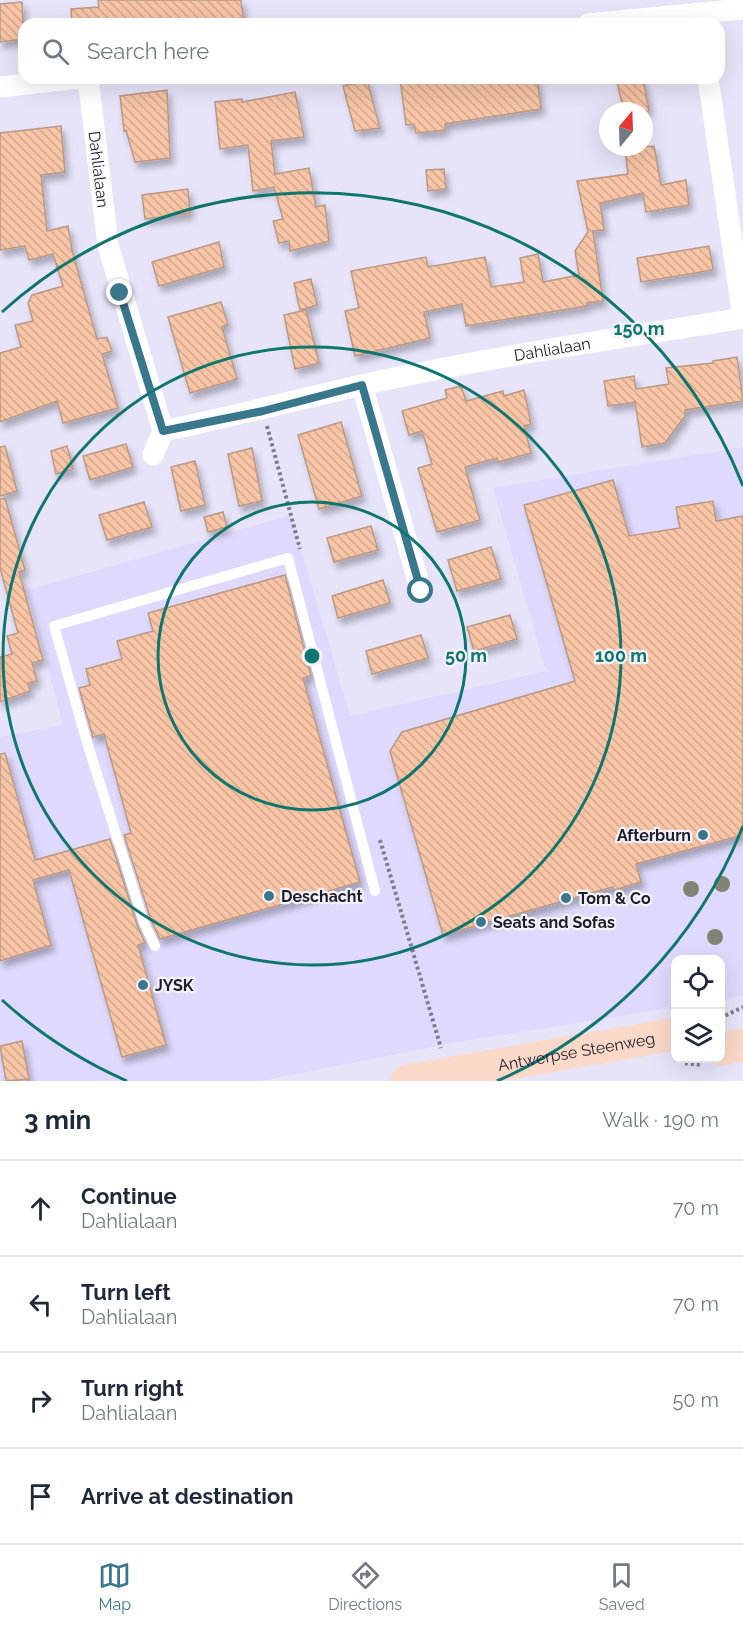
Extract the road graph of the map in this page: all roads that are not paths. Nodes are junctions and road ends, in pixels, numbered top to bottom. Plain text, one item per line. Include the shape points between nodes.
1 (743, 9) edge
2 (700, 18) edge
3 (26, 84) edge
4 (89, 84) edge
5 (709, 84) edge
6 (0, 87) edge
7 (743, 318) edge
8 (362, 385) junction
9 (163, 431) junction
10 (153, 454) dead end
11 (421, 591) dead end
12 (375, 891) dead end
13 (155, 946) dead end
14 (743, 1022) edge
15 (725, 1025) edge
16 (671, 1035) edge
17 (743, 1045) edge
18 (725, 1048) edge
19 (671, 1058) edge
20 (498, 1073) edge
21 (407, 1081) edge
22 (534, 1081) edge

1 - 2 street
3 - 6 street
4 - 9 street, Dahlialaan via 108,245
5 - 7 street, Dahlialaan
7 - 8 street, Dahlialaan via 543,350
8 - 9 street, Dahlialaan via 263,411
8 - 11 street
9 - 10 street
12 - 13 lane via 288,558 54,626 123,858
14 - 15 main road
16 - 20 main road, Antwerpse Steenweg
17 - 18 main road
19 - 22 main road, Antwerpse Steenweg
20 - 21 main road, Antwerpse Steenweg

